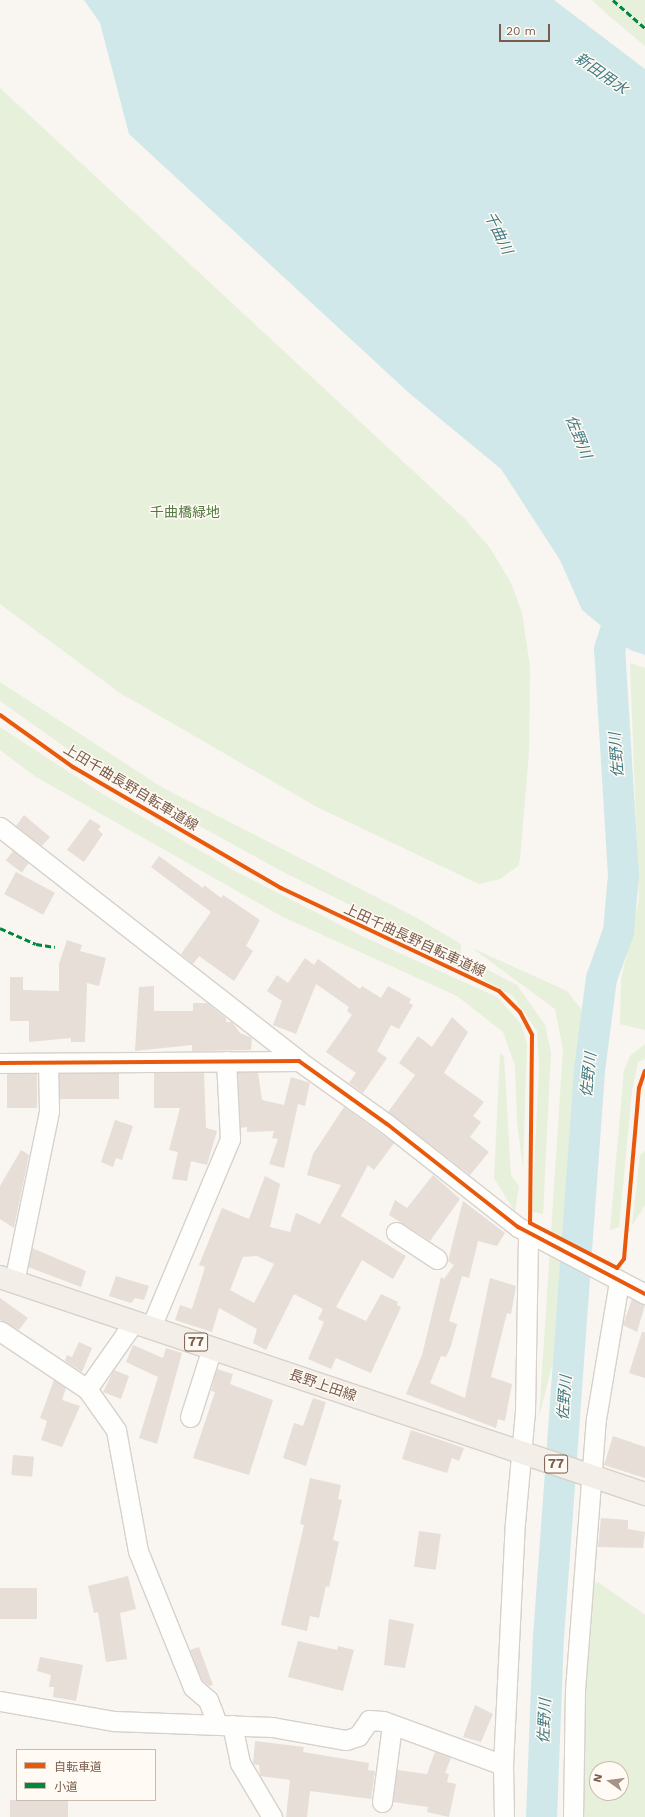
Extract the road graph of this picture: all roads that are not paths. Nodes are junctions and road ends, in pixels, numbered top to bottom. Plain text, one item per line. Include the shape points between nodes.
1 (0, 827) edge
2 (226, 1061) junction
3 (299, 1061) junction
4 (0, 1063) edge
5 (48, 1063) junction
6 (396, 1232) dead end
7 (530, 1235) junction
8 (437, 1259) dead end
9 (7, 1279) edge
10 (615, 1280) junction
11 (645, 1294) edge
12 (143, 1324) junction
13 (0, 1331) edge
14 (212, 1348) junction
15 (87, 1389) junction
16 (190, 1416) dead end
17 (522, 1453) junction
18 (590, 1475) junction
19 (645, 1494) edge
20 (0, 1702) edge
21 (225, 1725) junction
22 (392, 1725) junction
23 (503, 1765) junction
24 (382, 1802) dead end
25 (272, 1817) edge
26 (504, 1817) edge
27 (573, 1817) edge

1 - 3 street
2 - 3 street
2 - 5 street
2 - 12 street via 230,1139
3 - 7 street via 388,1124
4 - 5 street
5 - 9 street via 49,1111
6 - 8 street
7 - 10 street
7 - 17 street
9 - 12 main road, 長野上田線 / 77
10 - 11 street
10 - 18 street
12 - 14 main road, 長野上田線 / 77
12 - 15 street
13 - 15 street
14 - 16 street
14 - 17 main road, 長野上田線 / 77
15 - 21 street via 116,1430 138,1551 193,1687 208,1700
17 - 18 main road, 長野上田線 / 77
17 - 23 street
18 - 19 main road, 長野上田線 / 77
18 - 27 street via 575,1690
20 - 21 street via 114,1721
21 - 22 street via 272,1727 346,1740 358,1736 369,1720
21 - 25 street via 240,1764
22 - 23 street
22 - 24 street
23 - 26 street

